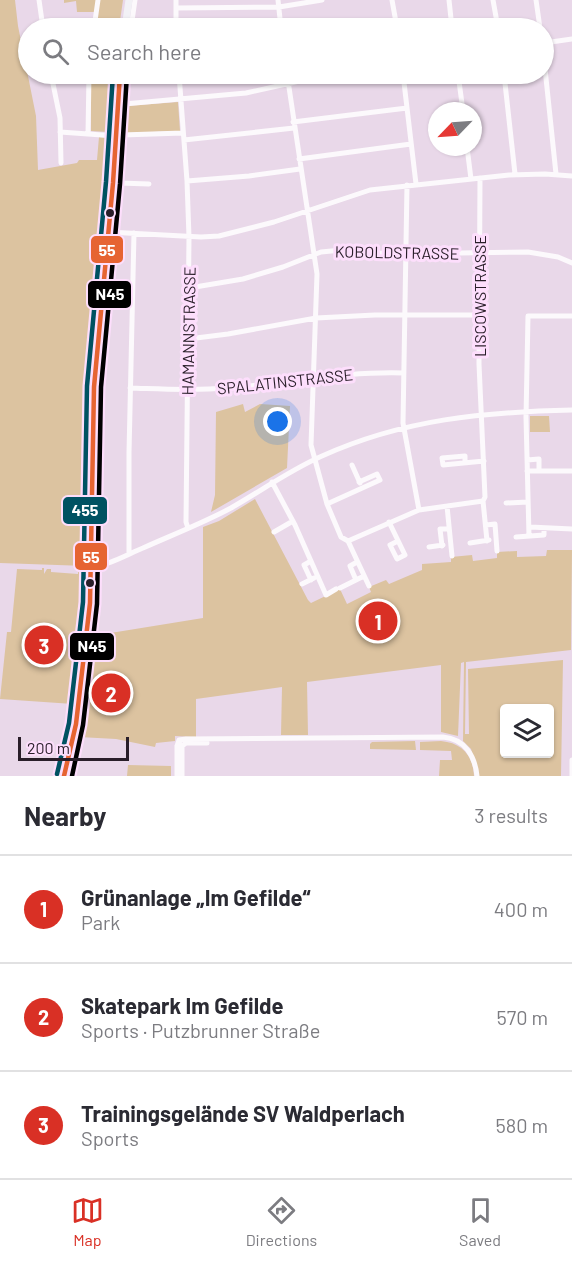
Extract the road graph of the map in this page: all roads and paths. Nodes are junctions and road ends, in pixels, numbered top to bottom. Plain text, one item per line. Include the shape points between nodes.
1 (39, 0) edge
2 (98, 0) edge
3 (129, 0) edge
4 (135, 0) edge
5 (176, 0) edge
6 (278, 0) edge
7 (322, 0) edge
8 (392, 0) edge
9 (449, 0) edge
10 (493, 0) edge
11 (536, 0) edge
12 (279, 7) junction
13 (176, 8) junction
14 (42, 18) edge
15 (95, 18) edge
16 (126, 18) edge
17 (132, 18) edge
18 (176, 18) edge
19 (280, 18) edge
20 (395, 18) edge
21 (451, 18) edge
22 (496, 18) edge
23 (539, 18) edge
24 (572, 39) edge
25 (554, 41) edge
26 (53, 84) edge
27 (89, 84) edge
28 (120, 84) edge
29 (125, 84) edge
30 (180, 84) edge
31 (288, 84) joint
32 (404, 84) edge
33 (459, 84) edge
34 (505, 84) edge
35 (546, 84) edge
36 (181, 99) junction
37 (462, 102) edge
38 (124, 104) junction
39 (407, 108) junction
40 (294, 125) junction
41 (60, 132) junction
42 (88, 134) junction
43 (119, 136) junction
44 (184, 136) junction
45 (411, 144) junction
46 (468, 156) edge
47 (299, 159) junction
48 (61, 163) dead end
49 (300, 169) junction
50 (515, 174) junction
51 (556, 174) junction
52 (572, 176) edge
53 (480, 178) junction
54 (471, 179) junction
55 (187, 181) junction
56 (119, 183) junction
57 (149, 184) dead end
58 (416, 184) junction
59 (407, 185) junction
60 (307, 211) junction
61 (110, 232) junction
62 (134, 233) junction
63 (189, 237) junction
64 (315, 253) junction
65 (479, 253) junction
66 (406, 254) junction
67 (572, 263) edge
68 (189, 288) junction
69 (405, 315) junction
70 (479, 315) junction
71 (572, 316) edge
72 (316, 318) junction
73 (188, 339) junction
74 (404, 373) junction
75 (314, 377) junction
76 (130, 388) junction
77 (186, 390) junction
78 (572, 410) edge
79 (526, 411) junction
80 (481, 414) junction
81 (404, 427) junction
82 (314, 459) junction
83 (527, 460) junction
84 (484, 461) junction
85 (465, 463) dead end
86 (352, 465) dead end
87 (527, 471) junction
88 (539, 471) junction
89 (572, 471) edge
90 (272, 482) junction
91 (483, 501) junction
92 (528, 502) junction
93 (506, 503) dead end
94 (327, 504) junction
95 (447, 506) junction
96 (419, 510) junction
97 (292, 521) junction
98 (389, 522) junction
99 (486, 525) junction
100 (188, 528) junction
101 (530, 528) junction
102 (544, 528) junction
103 (449, 529) junction
104 (572, 529) edge
105 (274, 532) dead end
106 (529, 536) junction
107 (516, 537) dead end
108 (496, 540) junction
109 (348, 541) junction
110 (398, 541) dead end
111 (487, 541) junction
112 (470, 543) dead end
113 (450, 545) junction
114 (442, 546) junction
115 (429, 547) dead end
116 (497, 551) dead end
117 (129, 554) junction
118 (452, 556) dead end
119 (311, 561) junction
120 (357, 562) junction
121 (92, 566) junction
122 (364, 576) junction
123 (318, 577) junction
124 (311, 580) junction
125 (356, 580) junction
126 (302, 584) dead end
127 (369, 586) dead end
128 (180, 746) junction
129 (572, 760) edge
130 (64, 776) edge
131 (177, 776) edge
132 (182, 776) edge
133 (477, 776) edge
134 (572, 776) edge

1 - 14 street
2 - 15 street
3 - 16 main road
4 - 17 street
5 - 13 street
6 - 12 street
7 - 12 street
8 - 20 street
9 - 21 street
10 - 22 street
11 - 23 street
12 - 13 street
12 - 19 street
13 - 18 street
24 - 25 street
26 - 41 street
27 - 42 street
28 - 43 main road
29 - 38 street
30 - 36 street, HAMANNSTRASSE
31 - 36 street via 246,93
31 - 40 street
32 - 39 street
33 - 37 street
34 - 50 street
35 - 51 street
36 - 38 street
36 - 44 street, HAMANNSTRASSE
38 - 43 street
39 - 40 street
39 - 45 street
40 - 44 street
40 - 47 street
41 - 42 street
41 - 48 street
42 - 43 street
43 - 44 street
43 - 56 street
43 - 61 main road
44 - 55 street, HAMANNSTRASSE
45 - 47 street
45 - 58 street
46 - 54 street
47 - 49 street
49 - 55 street
49 - 60 street
50 - 51 street
50 - 53 street
51 - 52 street
53 - 54 street
53 - 65 street, LISCOWSTRASSE
54 - 58 street
55 - 63 street, HAMANNSTRASSE
56 - 57 street
56 - 61 street
58 - 59 street
59 - 60 street via 370,190
59 - 66 street
60 - 63 street via 219,236
60 - 64 street
61 - 62 street
61 - 121 main road via 94,387
62 - 63 street
62 - 76 street
63 - 68 street, HAMANNSTRASSE
64 - 66 street, KOBOLDSTRASSE via 342,250
64 - 68 street, KOBOLDSTRASSE via 249,278
64 - 72 street
65 - 66 street, KOBOLDSTRASSE
65 - 67 street, KOBOLDSTRASSE via 528,252
65 - 70 street, LISCOWSTRASSE
66 - 69 street
68 - 73 street, HAMANNSTRASSE
69 - 70 street
69 - 72 street
69 - 74 street
70 - 80 street, LISCOWSTRASSE
71 - 79 street via 528,316
72 - 73 street
72 - 75 street
73 - 77 street, HAMANNSTRASSE
74 - 75 street, SPALATINSTRASSE
74 - 81 street
75 - 77 street, SPALATINSTRASSE
75 - 82 street
76 - 77 street, SPALATINSTRASSE
76 - 117 street
77 - 100 street, HAMANNSTRASSE
78 - 79 street
79 - 80 street
79 - 83 street
80 - 81 street
80 - 84 street, LISCOWSTRASSE
81 - 82 street
81 - 96 street
82 - 90 street
82 - 94 street
83 - 87 street
83 - 88 street via 539,459
84 - 85 street
84 - 91 street, LISCOWSTRASSE
86 - 94 street via 360,485
87 - 88 street
87 - 92 street
88 - 89 street
90 - 97 street
90 - 100 street
91 - 95 street
91 - 99 street, LISCOWSTRASSE
92 - 93 street
92 - 101 street
94 - 109 street via 341,537
95 - 96 street
95 - 103 street
96 - 98 street
97 - 105 street
97 - 119 street
98 - 109 street
98 - 110 street
99 - 108 street via 495,524
99 - 111 street, LISCOWSTRASSE
100 - 117 street
101 - 102 street
101 - 106 street
102 - 104 street
102 - 106 street via 544,535
103 - 113 street
103 - 114 street via 440,530
106 - 107 street
108 - 111 street
108 - 116 street
109 - 120 street
111 - 112 street
113 - 114 street
113 - 118 street
114 - 115 street
117 - 121 street
119 - 123 street
119 - 124 street via 304,565
120 - 122 street
120 - 125 street via 350,566
121 - 130 main road via 79,704
122 - 125 street
122 - 127 street
123 - 124 street
123 - 125 street via 326,595
124 - 126 street
128 - 131 street
128 - 132 street
128 - 133 street via 220,740 448,738 460,742 474,758
129 - 134 street

